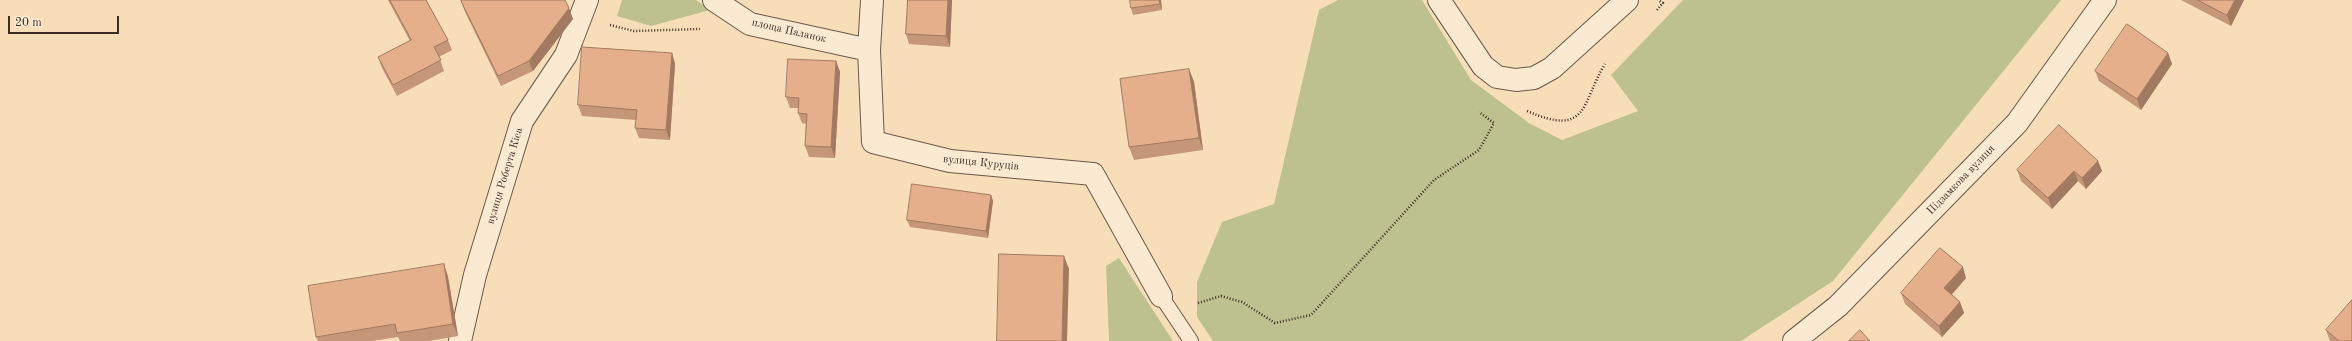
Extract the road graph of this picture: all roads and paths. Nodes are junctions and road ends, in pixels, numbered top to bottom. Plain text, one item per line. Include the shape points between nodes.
1 (714, 0) edge
2 (872, 0) edge
3 (1439, 0) edge
4 (1627, 0) edge
5 (2105, 0) edge
6 (585, 7) edge
7 (750, 24) junction
8 (869, 50) junction
9 (1479, 112) dead end
10 (1166, 303) junction
11 (460, 341) edge
12 (1191, 341) edge
13 (1794, 341) edge

1 - 7 street, площа Паланок
2 - 8 street, вулиця Куруців
3 - 4 street via 1483,66 1497,77 1516,80 1534,78 1552,68
5 - 13 street, Підзамкова вулиця via 2017,123 1838,306
6 - 7 path via 634,31 684,31
6 - 11 street, вулиця Роберта Кіса via 566,55 522,121 475,275
7 - 8 street, площа Паланок
8 - 10 street, вулиця Куруців via 873,142 950,161 1093,174
9 - 10 path via 1494,122 1479,150 1434,180 1311,316 1275,323 1242,302 1221,296
10 - 12 lane

